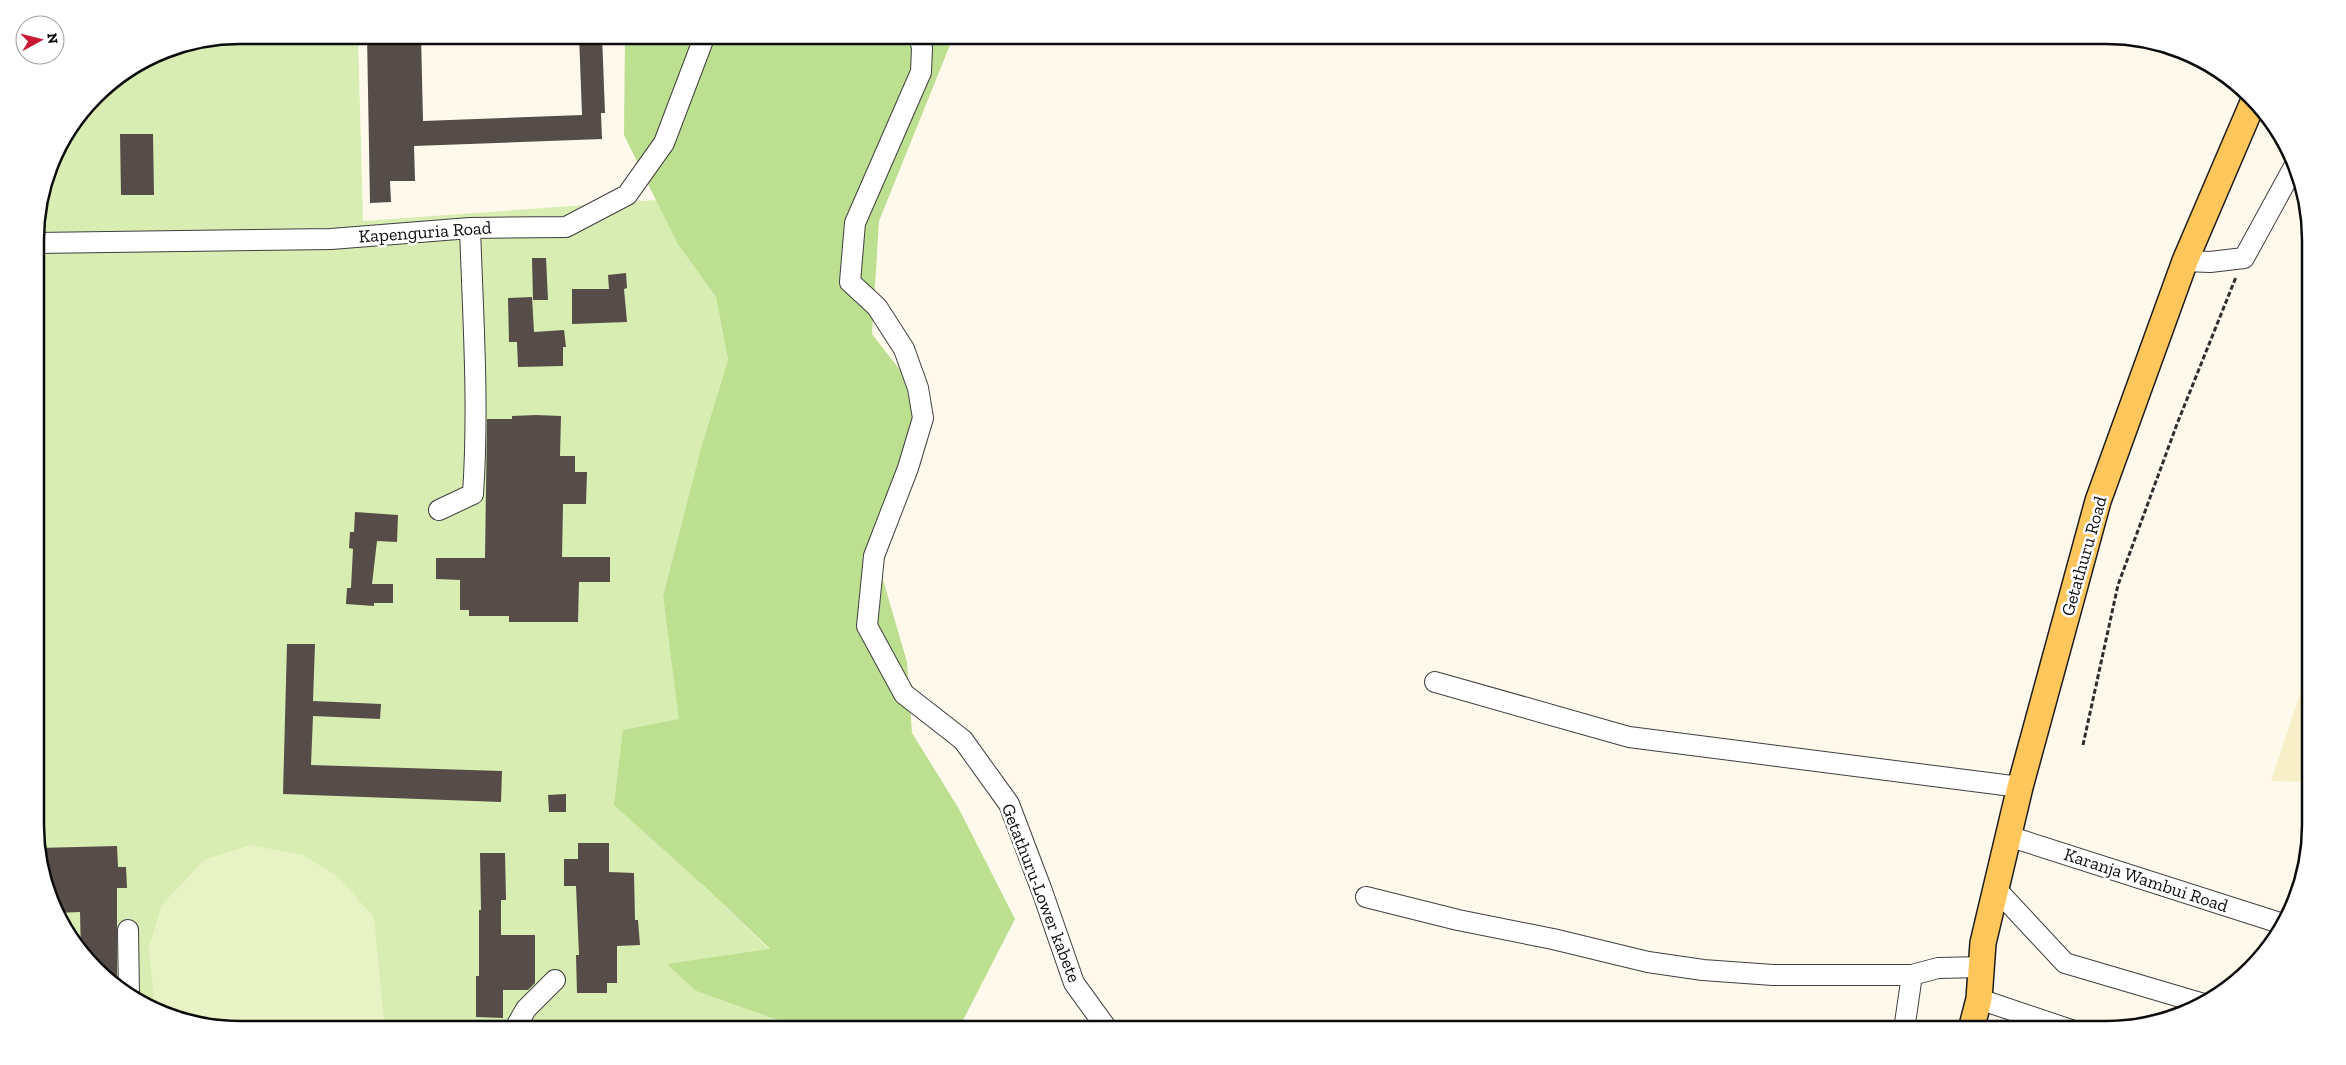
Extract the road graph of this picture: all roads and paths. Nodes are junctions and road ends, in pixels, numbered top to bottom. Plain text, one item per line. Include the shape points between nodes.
1 (702, 44) edge
2 (921, 44) edge
3 (2251, 107) edge
4 (2291, 173) edge
5 (470, 228) junction
6 (44, 243) edge
7 (2244, 258) junction
8 (2185, 261) junction
9 (439, 510) dead end
10 (1435, 682) dead end
11 (2083, 745) dead end
12 (2020, 786) junction
13 (2008, 836) junction
14 (1996, 889) junction
15 (1366, 896) dead end
16 (2277, 922) edge
17 (128, 930) dead end
18 (1982, 967) junction
19 (1912, 974) junction
20 (555, 980) dead end
21 (129, 987) edge
22 (1978, 999) junction
23 (2193, 1001) edge
24 (519, 1021) edge
25 (1101, 1021) edge
26 (1905, 1021) edge
27 (1973, 1021) edge
28 (2044, 1021) edge

1 - 5 street, Kapenguria Road via 664,143 627,196 566,227
2 - 25 street, Getathuru-Lower kabete via 921,72 855,223 850,282 877,306 904,349 918,388 923,418 908,468 874,556 867,626 904,694 963,740 1009,804 1074,983
3 - 8 main road, Getathuru Road
4 - 7 street
5 - 6 street, Kapenguria Road via 331,239
5 - 9 street via 476,372 473,494
7 - 8 street
7 - 11 path via 2118,585
8 - 12 main road, Getathuru Road via 2098,501
10 - 12 street via 1629,737
12 - 13 main road, Getathuru Road
13 - 14 main road, Getathuru Road
13 - 16 street, Karanja Wambui Road
14 - 18 main road, Getathuru Road via 1983,943
14 - 23 street via 2065,963
15 - 19 street via 1648,962 1703,970 1773,975
17 - 21 street
18 - 19 street via 1938,968
18 - 22 main road, Getathuru Road
19 - 26 street
20 - 24 street via 526,1009
22 - 27 main road, Getathuru Road
22 - 28 street

